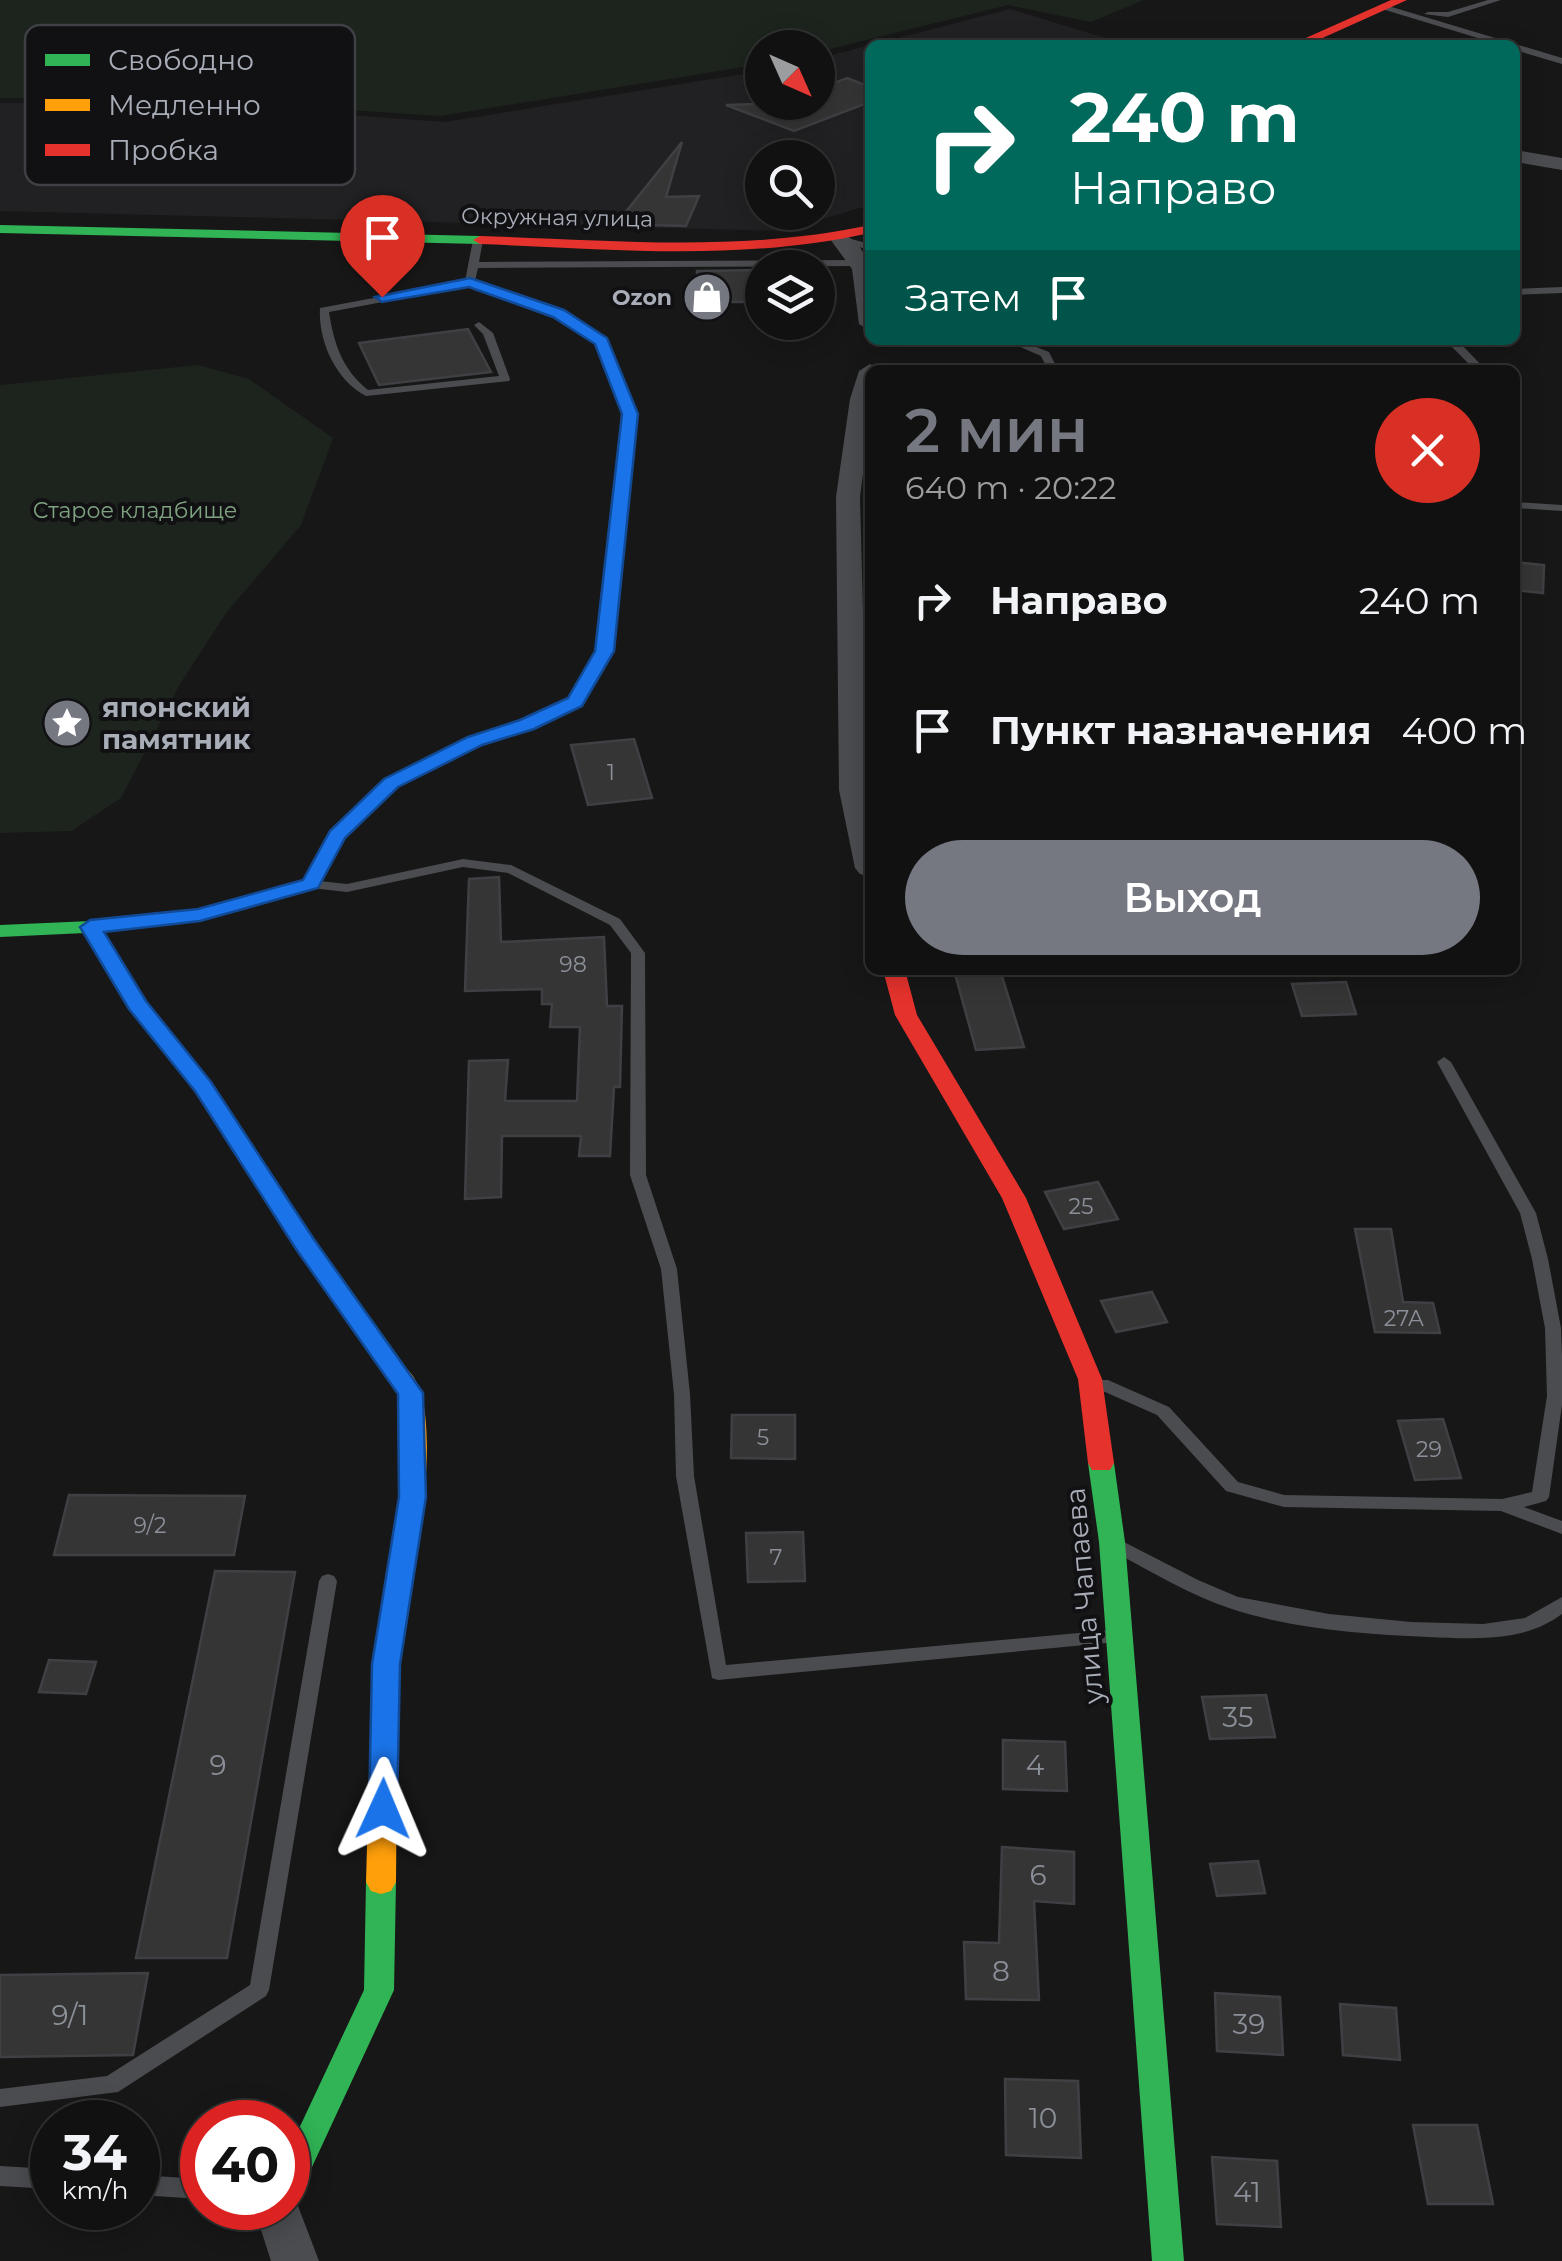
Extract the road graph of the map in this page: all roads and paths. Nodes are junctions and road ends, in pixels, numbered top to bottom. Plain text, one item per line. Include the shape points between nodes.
1 (1496, 0) edge
2 (1393, 3) edge
3 (1308, 40) edge
4 (1495, 40) edge
5 (1520, 48) edge
6 (1562, 61) edge
7 (1520, 157) edge
8 (1562, 164) edge
9 (0, 229) edge
10 (865, 231) edge
11 (840, 239) junction
12 (478, 240) junction
13 (864, 255) edge
14 (474, 265) junction
15 (470, 282) junction
16 (865, 284) edge
17 (1562, 290) edge
18 (1520, 292) edge
19 (480, 326) dead end
20 (1022, 345) edge
21 (1456, 345) edge
22 (1050, 365) edge
23 (1475, 365) edge
24 (865, 387) edge
25 (1520, 506) edge
26 (1562, 508) edge
27 (861, 662) edge
28 (865, 845) edge
29 (311, 884) junction
30 (90, 927) junction
31 (0, 931) edge
32 (895, 975) edge
33 (1444, 1062) dead end
34 (1090, 1380) junction
35 (1502, 1506) junction
36 (1562, 1528) edge
37 (1112, 1542) junction
38 (328, 1580) dead end
39 (1562, 1604) edge
40 (1119, 1636) junction
41 (0, 2098) edge
42 (310, 2135) edge
43 (0, 2176) edge
44 (30, 2178) edge
45 (286, 2230) edge
46 (295, 2261) edge
47 (1168, 2261) edge

1 - 2 lane via 1448,15
2 - 3 street
2 - 4 lane
5 - 6 lane
7 - 8 street
9 - 12 street, Окружная улица
10 - 11 street, Окружная улица
11 - 12 street, Окружная улица via 668,245
11 - 13 street
12 - 14 lane
13 - 14 lane via 652,268
13 - 16 street
14 - 15 lane
15 - 19 lane via 324,310 328,334 344,377 366,394 505,379
15 - 29 lane via 558,314 602,342 618,378 630,414 604,651 575,702 391,783 337,836
17 - 18 lane
20 - 22 lane via 1045,354
21 - 23 lane
24 - 27 street via 848,497
25 - 26 lane
27 - 28 street via 853,790
29 - 30 lane via 200,915
29 - 40 lane via 347,888 463,863 511,869 615,922 638,953 638,1175 670,1269 686,1476 718,1673
30 - 31 street
30 - 42 street via 411,1393 412,1497 386,1664 379,1990
32 - 34 street, улица Чапаева via 906,1015 1014,1198
33 - 35 lane via 1528,1213 1553,1328 1555,1396 1540,1497
34 - 35 lane via 1163,1411 1232,1487 1284,1500
34 - 37 street, улица Чапаева
35 - 36 lane
37 - 39 lane via 1236,1604 1303,1617 1506,1629 1546,1619
37 - 40 street, улица Чапаева
38 - 41 lane via 259,1990 111,2085
40 - 47 street, улица Чапаева
43 - 44 lane
45 - 46 street

